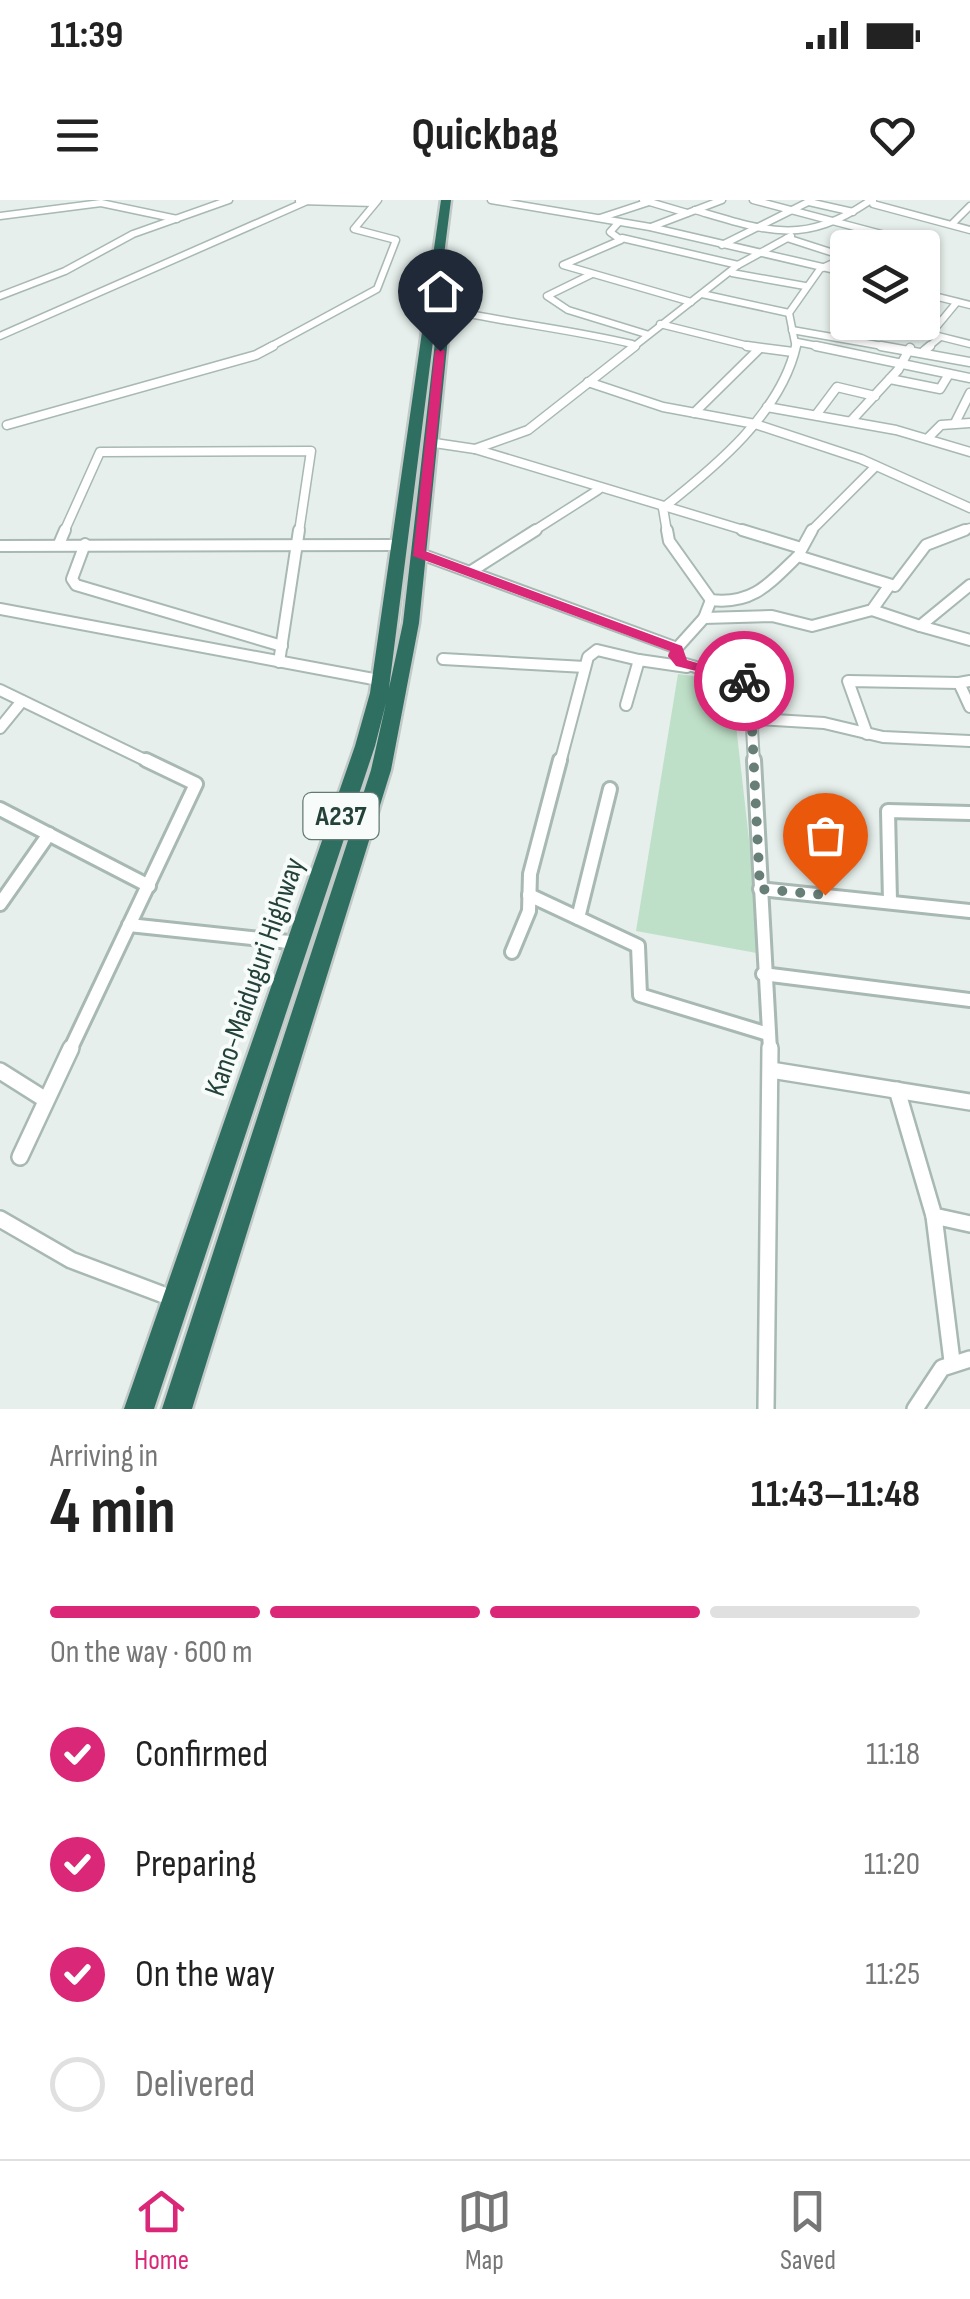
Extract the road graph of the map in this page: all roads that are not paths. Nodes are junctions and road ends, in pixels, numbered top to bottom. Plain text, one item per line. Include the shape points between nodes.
1 (229, 200) edge
2 (295, 200) edge
3 (446, 200) edge
4 (457, 200) edge
5 (491, 200) edge
6 (690, 200) edge
7 (722, 200) edge
8 (753, 200) edge
9 (857, 200) edge
10 (915, 200) edge
11 (646, 201) edge
12 (810, 201) edge
13 (305, 202) edge
14 (376, 202) edge
15 (870, 202) edge
16 (706, 206) junction
17 (970, 206) edge
18 (898, 210) junction
19 (795, 211) junction
20 (692, 212) junction
21 (854, 212) junction
22 (0, 216) edge
23 (600, 218) junction
24 (181, 220) junction
25 (619, 222) junction
26 (837, 222) junction
27 (952, 224) junction
28 (650, 227) junction
29 (760, 228) junction
30 (867, 230) edge
31 (970, 230) edge
32 (789, 237) junction
33 (622, 238) junction
34 (722, 246) junction
35 (758, 254) junction
36 (738, 265) junction
37 (820, 268) junction
38 (830, 270) edge
39 (732, 273) junction
40 (592, 274) junction
41 (805, 286) junction
42 (702, 294) junction
43 (0, 296) edge
44 (940, 298) edge
45 (692, 302) junction
46 (957, 302) junction
47 (970, 305) edge
48 (445, 308) junction
49 (790, 313) junction
50 (940, 322) edge
51 (660, 324) junction
52 (792, 330) junction
53 (646, 334) junction
54 (0, 336) edge
55 (940, 336) edge
56 (934, 340) edge
57 (798, 342) junction
58 (632, 344) junction
59 (970, 344) edge
60 (910, 348) junction
61 (759, 349) junction
62 (924, 351) junction
63 (793, 352) junction
64 (970, 362) edge
65 (900, 364) junction
66 (970, 378) edge
67 (890, 379) junction
68 (947, 379) junction
69 (588, 382) junction
70 (970, 391) edge
71 (874, 396) junction
72 (768, 406) junction
73 (694, 413) junction
74 (816, 415) junction
75 (851, 422) junction
76 (956, 422) junction
77 (970, 423) edge
78 (6, 424) dead end
79 (756, 424) junction
80 (928, 438) junction
81 (428, 442) junction
82 (475, 449) junction
83 (970, 452) edge
84 (876, 466) junction
85 (598, 490) junction
86 (662, 508) junction
87 (970, 508) edge
88 (970, 528) edge
89 (59, 544) junction
90 (85, 544) junction
91 (300, 544) junction
92 (0, 546) edge
93 (409, 549) junction
94 (800, 552) junction
95 (473, 570) junction
96 (970, 585) edge
97 (889, 586) junction
98 (711, 600) junction
99 (0, 609) edge
100 (872, 610) junction
101 (704, 618) junction
102 (920, 626) junction
103 (970, 640) edge
104 (282, 646) junction
105 (677, 648) junction
106 (443, 660) dead end
107 (639, 660) junction
108 (279, 662) junction
109 (585, 667) junction
110 (701, 669) junction
111 (391, 681) junction
112 (965, 682) edge
113 (0, 690) edge
114 (22, 700) junction
115 (626, 705) dead end
116 (970, 707) edge
117 (757, 718) junction
118 (0, 728) edge
119 (868, 734) junction
120 (970, 741) edge
121 (610, 789) dead end
122 (0, 808) edge
123 (969, 816) edge
124 (49, 834) junction
125 (149, 886) junction
126 (760, 889) junction
127 (529, 895) junction
128 (890, 901) junction
129 (0, 904) edge
130 (969, 908) edge
131 (578, 918) junction
132 (130, 925) junction
133 (298, 943) junction
134 (512, 952) dead end
135 (763, 974) junction
136 (970, 1000) edge
137 (768, 1034) junction
138 (771, 1070) junction
139 (0, 1071) edge
140 (896, 1090) junction
141 (46, 1100) junction
142 (970, 1102) edge
143 (20, 1157) dead end
144 (934, 1216) junction
145 (0, 1219) edge
146 (970, 1224) edge
147 (178, 1300) junction
148 (961, 1360) edge
149 (139, 1409) edge
150 (178, 1409) edge
151 (766, 1409) edge
152 (915, 1409) edge

1 - 24 street
2 - 13 street
3 - 93 highway, Kano-Maiduguri Highway / A237
4 - 48 highway, Kano-Maiduguri Highway / A237
5 - 23 street
6 - 16 street
7 - 16 street
8 - 19 street
9 - 15 street
10 - 18 street
11 - 20 street
11 - 23 street
12 - 19 street
12 - 21 street
13 - 14 street
13 - 54 street
14 - 78 street via 354,228 396,240 377,289 256,355
15 - 18 street
15 - 21 street
16 - 20 street
17 - 27 street
18 - 27 street
19 - 26 street
19 - 29 street
20 - 28 street
20 - 29 street
21 - 26 street
22 - 24 street via 101,203
23 - 25 street
24 - 43 street via 133,234 66,271
25 - 28 street
25 - 33 street via 610,232
26 - 30 street
26 - 32 street
27 - 31 street
28 - 34 street
29 - 32 street
29 - 34 street
32 - 35 street
32 - 37 street via 846,256
33 - 36 street
33 - 40 street via 562,264
34 - 35 street
35 - 36 street
35 - 37 street
36 - 39 street
37 - 38 street
37 - 41 street
39 - 41 street
39 - 42 street
40 - 45 street
40 - 53 street via 547,296 568,310
41 - 49 street
42 - 45 street
42 - 49 street
44 - 46 street
45 - 51 street
46 - 47 street
46 - 50 street
48 - 58 street
48 - 81 highway, Kano-Maiduguri Highway / A237
49 - 52 street
51 - 53 street
51 - 61 street
52 - 57 street
52 - 60 street
53 - 58 street
55 - 59 street
56 - 62 street
57 - 63 street
57 - 65 street
58 - 69 street
60 - 62 street
60 - 65 street
61 - 63 street
61 - 73 street
62 - 64 street
63 - 72 street via 796,359
65 - 67 street
65 - 68 street
66 - 68 street
67 - 68 street via 940,389
67 - 71 street
68 - 70 street
69 - 73 street
69 - 82 street via 528,430
70 - 76 street
71 - 74 street via 837,387
71 - 75 street
72 - 74 street
72 - 79 street
73 - 79 street
74 - 75 street
75 - 80 street
76 - 77 street
76 - 80 street via 940,424
79 - 84 street
79 - 86 street
80 - 83 street
81 - 82 street
81 - 93 highway, Kano-Maiduguri Highway / A237
82 - 85 street
84 - 87 street
84 - 94 street via 817,524
85 - 86 street
85 - 95 street
86 - 94 street
86 - 98 street via 669,542
88 - 97 street via 926,544
89 - 90 street
89 - 91 street via 100,452 307,450 314,453
89 - 92 street
90 - 91 street
90 - 104 street via 72,579 76,586
91 - 93 street
91 - 104 street
93 - 95 street
93 - 111 highway, Kano-Maiduguri Highway / A237
94 - 97 street
94 - 98 street via 747,602
95 - 105 street
96 - 102 street
97 - 100 street
98 - 101 street
99 - 108 street
100 - 101 street via 812,626 772,616
100 - 102 street
101 - 105 street
102 - 103 street
104 - 108 street
105 - 110 street via 682,663
106 - 109 street
107 - 109 street via 596,650
107 - 110 street
107 - 115 street
108 - 111 street
109 - 127 street
110 - 117 street via 743,680
111 - 133 highway, Kano-Maiduguri Highway / A237
111 - 150 highway, Kano-Maiduguri Highway / A237 via 380,770
112 - 116 street
112 - 119 street via 848,681
113 - 114 street
114 - 118 street
114 - 125 street via 196,784
117 - 119 street
117 - 126 street via 752,728
119 - 120 street
121 - 131 street
122 - 124 street
123 - 128 street via 888,811
124 - 125 street
124 - 129 street
125 - 132 street
126 - 128 street
126 - 135 street
127 - 131 street
127 - 134 street
128 - 130 street
131 - 137 street via 638,946 640,994
132 - 133 street
132 - 141 street
133 - 147 highway, Kano-Maiduguri Highway / A237
135 - 136 street
135 - 137 street
137 - 138 street
138 - 140 street
138 - 151 street
139 - 141 street
140 - 142 street
140 - 144 street
141 - 143 street
144 - 146 street
144 - 148 street
145 - 147 street via 71,1260
147 - 149 highway, Kano-Maiduguri Highway / A237
148 - 152 street via 942,1368

